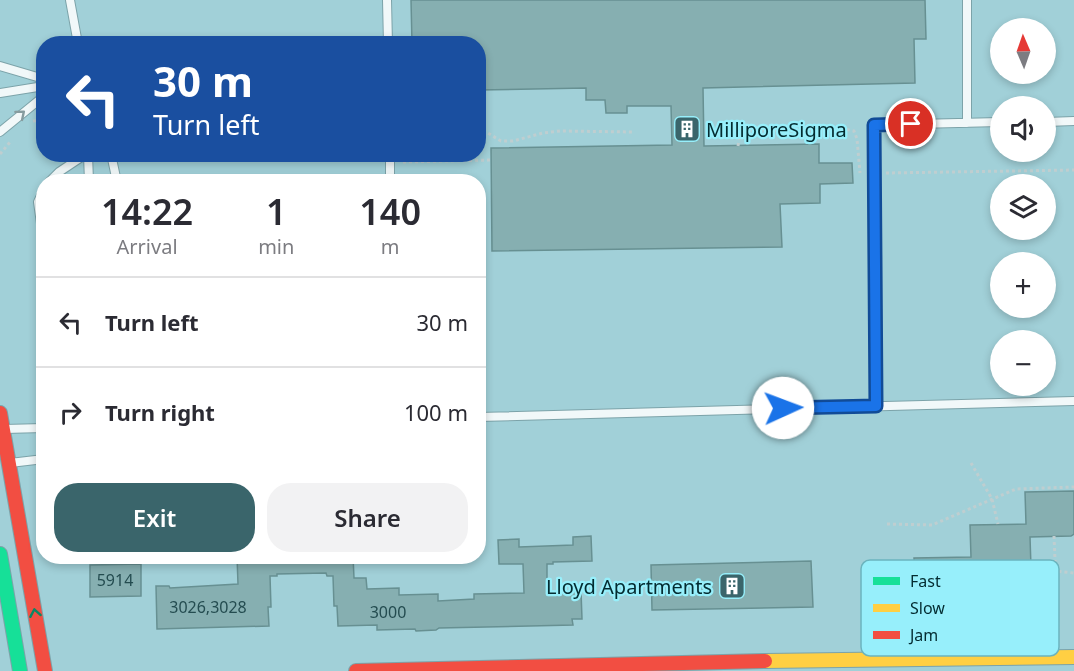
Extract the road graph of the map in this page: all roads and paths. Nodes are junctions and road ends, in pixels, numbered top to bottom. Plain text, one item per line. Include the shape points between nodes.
1 (70, 0) edge
2 (387, 0) edge
3 (967, 0) edge
4 (77, 36) edge
5 (388, 36) edge
6 (0, 66) edge
7 (36, 77) edge
8 (36, 87) edge
9 (0, 93) edge
10 (36, 103) edge
11 (1074, 121) edge
12 (990, 122) edge
13 (1056, 122) edge
14 (967, 123) junction
15 (0, 132) edge
16 (486, 132) edge
17 (633, 132) dead end
18 (738, 146) dead end
19 (486, 160) edge
20 (491, 160) dead end
21 (75, 162) edge
22 (430, 162) edge
23 (399, 163) dead end
24 (1074, 170) edge
25 (874, 173) junction
26 (57, 174) edge
27 (1074, 401) edge
28 (876, 406) junction
29 (0, 413) edge
30 (486, 417) edge
31 (2, 429) junction
32 (36, 429) edge
33 (36, 460) edge
34 (8, 463) junction
35 (971, 463) dead end
36 (1074, 487) edge
37 (992, 499) junction
38 (887, 524) dead end
39 (998, 524) dead end
40 (1054, 536) dead end
41 (0, 554) edge
42 (1055, 560) edge
43 (1059, 571) edge
44 (1074, 573) edge
45 (1074, 657) edge
46 (20, 671) edge
47 (45, 671) edge
48 (356, 671) edge

1 - 4 lane
2 - 5 lane
3 - 14 lane
6 - 7 lane
8 - 9 lane
15 -> 10 lane
11 - 13 lane
12 - 14 lane
14 - 25 lane via 874,125
16 - 17 path via 501,141 560,131
18 - 25 path via 745,130 844,129 854,131 857,139 860,174
19 - 20 path
21 - 26 lane
22 - 23 path
24 - 25 path
25 - 28 lane
27 - 28 lane
28 - 30 lane
29 - 31 street
31 - 32 lane
31 - 34 street
33 - 34 lane
47 -> 34 street
35 - 37 path
36 - 37 path via 1016,489
37 - 38 path via 932,525
37 - 39 path
40 - 42 path
41 - 46 street
43 - 44 path
45 - 48 street

